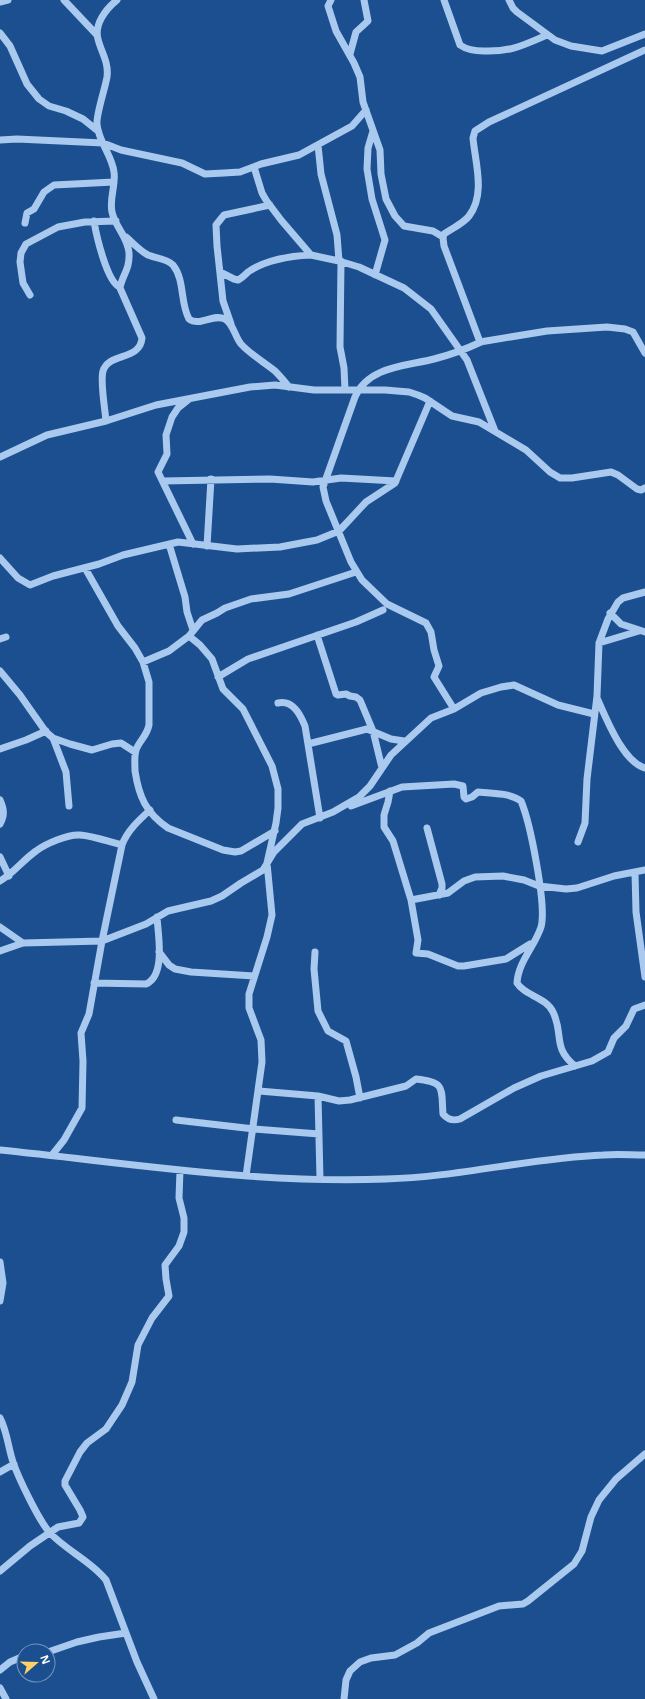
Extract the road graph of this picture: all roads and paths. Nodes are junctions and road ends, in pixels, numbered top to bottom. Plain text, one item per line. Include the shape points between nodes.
1 (8, 0) edge
2 (64, 0) edge
3 (117, 0) edge
4 (331, 0) edge
5 (364, 0) edge
6 (444, 0) edge
7 (503, 0) edge
8 (0, 2) edge
9 (510, 3) edge
10 (0, 33) edge
11 (645, 34) edge
12 (97, 35) junction
13 (548, 35) junction
14 (645, 50) edge
15 (350, 54) junction
16 (366, 110) junction
17 (98, 131) junction
18 (373, 131) junction
19 (0, 140) edge
20 (103, 143) junction
21 (318, 145) junction
22 (254, 167) junction
23 (114, 182) junction
24 (270, 205) junction
25 (94, 221) junction
26 (116, 221) junction
27 (25, 223) dead end
28 (124, 234) junction
29 (443, 237) junction
30 (311, 255) junction
31 (340, 261) junction
32 (220, 272) junction
33 (375, 275) junction
34 (120, 287) junction
35 (30, 295) dead end
36 (232, 330) junction
37 (481, 342) junction
38 (460, 350) junction
39 (645, 353) edge
40 (289, 388) junction
41 (345, 390) junction
42 (357, 390) junction
43 (190, 398) junction
44 (430, 401) junction
45 (106, 421) junction
46 (495, 431) junction
47 (0, 457) edge
48 (211, 479) junction
49 (163, 481) junction
50 (325, 481) junction
51 (396, 482) junction
52 (645, 488) edge
53 (339, 531) junction
54 (169, 544) junction
55 (193, 544) junction
56 (207, 546) junction
57 (0, 558) edge
58 (85, 568) junction
59 (356, 572) junction
60 (645, 592) edge
61 (383, 610) dead end
62 (610, 613) junction
63 (642, 631) edge
64 (191, 633) junction
65 (317, 635) junction
66 (599, 643) junction
67 (143, 662) junction
68 (0, 671) edge
69 (218, 677) junction
70 (3, 681) edge
71 (597, 696) junction
72 (278, 704) dead end
73 (454, 709) junction
74 (594, 714) junction
75 (46, 731) junction
76 (373, 731) junction
77 (53, 738) junction
78 (404, 741) dead end
79 (308, 744) junction
80 (0, 749) edge
81 (135, 752) junction
82 (382, 768) junction
83 (645, 768) edge
84 (390, 791) junction
85 (0, 800) edge
86 (69, 806) dead end
87 (343, 808) junction
88 (150, 810) junction
89 (320, 818) junction
90 (0, 824) edge
91 (426, 828) dead end
92 (275, 831) junction
93 (578, 842) dead end
94 (122, 845) junction
95 (0, 857) edge
96 (268, 863) junction
97 (645, 870) edge
98 (635, 873) junction
99 (8, 876) junction
100 (0, 881) edge
101 (539, 886) junction
102 (439, 895) junction
103 (411, 900) junction
104 (157, 917) junction
105 (0, 927) edge
106 (102, 941) junction
107 (534, 941) junction
108 (22, 942) junction
109 (0, 951) edge
110 (159, 952) junction
111 (315, 952) dead end
112 (643, 956) edge
113 (254, 976) junction
114 (645, 977) edge
115 (94, 983) junction
116 (645, 1005) edge
117 (575, 1066) junction
118 (259, 1091) junction
119 (318, 1096) junction
120 (360, 1098) junction
121 (176, 1120) dead end
122 (254, 1129) junction
123 (319, 1134) junction
124 (0, 1150) edge
125 (52, 1155) junction
126 (645, 1155) edge
127 (180, 1170) junction
128 (246, 1176) junction
129 (320, 1179) junction
130 (0, 1262) edge
131 (0, 1300) edge
132 (0, 1418) edge
133 (645, 1454) edge
134 (14, 1464) junction
135 (0, 1472) edge
136 (50, 1533) junction
137 (0, 1571) edge
138 (126, 1633) junction
139 (56, 1649) edge
140 (16, 1659) edge
141 (0, 1670) edge
142 (0, 1688) edge
143 (6, 1699) edge
144 (154, 1699) edge
145 (344, 1699) edge

1 - 8 street
2 - 12 street
3 - 12 street via 101,18
4 - 15 street via 328,6 336,31
5 - 15 street via 368,21 356,32
6 - 13 street via 460,43 466,48 477,51 504,51
7 - 9 street
9 - 13 street
10 - 17 street via 10,46 27,84 41,101 83,119
11 - 13 street via 602,51 564,45
12 - 17 street via 107,68 96,123
14 - 29 street via 475,130 473,138 478,181 474,205 466,218
15 - 16 street via 360,77
16 - 18 street
16 - 21 street via 352,126
17 - 20 street
18 - 29 street via 380,150 383,190 395,216 404,226 434,231
18 - 33 street via 368,148 368,169 372,199 386,240
19 - 20 street
20 - 22 street via 121,150 182,163 205,174 240,172
20 - 23 street via 114,168
21 - 22 street via 293,158
21 - 31 street via 321,174 337,235
22 - 24 street via 262,193
23 - 26 street via 111,206
23 - 27 street via 54,185 44,192 34,209 27,213
24 - 30 street
24 - 32 street via 226,214 219,220 216,225 216,238
25 - 26 street
25 - 34 street via 107,268 115,284
25 - 35 street via 58,226 24,246 20,255 20,268 23,284
26 - 28 street
28 - 34 street via 129,248 129,259 127,273
28 - 36 street via 146,254 174,266 189,319 193,322 221,318 229,322
29 - 37 street via 444,246
30 - 31 street
30 - 32 street via 291,256 273,261 238,280
31 - 33 street
31 - 41 street via 340,346
32 - 36 street via 223,301
33 - 38 street via 404,288 427,306
34 - 45 street via 142,341 136,352 105,366 102,376
36 - 40 street via 247,350 275,370
37 - 38 street
37 - 39 street via 547,331 625,329 633,332
38 - 42 street via 392,368 370,378
38 - 46 street via 469,365
40 - 41 street
40 - 43 street via 280,385 250,387
41 - 42 street
42 - 44 street via 409,392
42 - 50 street
43 - 45 street via 156,405
43 - 49 street via 173,414 167,431 167,454 158,471
44 - 46 street via 452,416 479,422
44 - 51 street
45 - 47 street via 40,438
46 - 52 street via 526,450 557,477 572,478 611,472 638,490
48 - 49 street
48 - 50 street
48 - 56 street
49 - 55 street
50 - 51 street via 341,478
50 - 53 street via 326,501
51 - 53 street via 366,502
53 - 56 street via 312,541 280,547 237,549
53 - 59 street
54 - 55 street
54 - 58 street via 123,555
54 - 64 street via 185,598
55 - 56 street
57 - 58 street via 18,578 30,585
58 - 67 street via 118,626
59 - 64 street via 289,594 234,604 202,620
59 - 73 street via 387,604 429,626 439,667 434,677
60 - 62 street via 621,600
61 - 65 street
62 - 63 street via 621,624
62 - 66 street
63 - 66 street
64 - 67 street via 169,651
64 - 69 street via 214,661
65 - 69 street via 248,659
65 - 76 street via 336,694 359,698
66 - 71 street
67 - 81 street via 149,682 149,721 147,732
68 - 70 street
69 - 92 street via 224,691 242,707 272,766 278,800
70 - 75 street via 20,695
71 - 74 street
71 - 83 street via 613,732 628,756
72 - 79 street via 292,705 299,714 305,726
73 - 74 street via 481,693 513,685 558,705
73 - 82 street via 429,720 391,755
74 - 93 street via 585,823
75 - 77 street
75 - 80 street
76 - 78 street via 391,739
76 - 79 street via 361,730
76 - 82 street
77 - 81 street via 90,750 121,743
77 - 86 street via 66,773
79 - 89 street
81 - 88 street via 139,792
82 - 87 street via 368,788
84 - 87 street
84 - 101 street via 402,787 459,784 464,787 466,799 478,792 519,799 531,832
84 - 103 street via 384,827 393,841
85 - 90 street via 4,818
87 - 89 street
88 - 92 street via 161,823 179,833 233,852 240,851
88 - 94 street via 137,822
89 - 96 street via 297,828 274,852
91 - 102 street via 442,884
92 - 96 street
94 - 99 street via 79,835 63,838 36,850
94 - 106 street
95 - 99 street
96 - 104 street via 263,870 216,899 168,911
96 - 113 street via 272,915
97 - 98 street
98 - 101 street via 614,876 573,889
98 - 112 street via 636,912
99 - 100 street
101 - 102 street via 524,880 492,876 468,879 451,891
101 - 107 street via 542,924
102 - 103 street
103 - 107 street via 418,940 416,954 428,954 464,966 506,959
104 - 106 street via 143,926
104 - 110 street
105 - 108 street
106 - 108 street
106 - 115 street
107 - 117 street via 517,983 550,1007 557,1024 560,1049
108 - 109 street
110 - 113 street via 175,969
110 - 115 street via 156,974 149,982
111 - 120 street via 318,1011 328,1031 346,1041
112 - 114 street
113 - 118 street via 248,1005 261,1042
115 - 125 street via 89,1016 81,1033 82,1108 64,1140
116 - 117 street via 634,1010 626,1026 614,1038 608,1052 592,1061
117 - 120 street via 541,1076 514,1088 455,1120 449,1120 443,1114 442,1090 435,1082 416,1079 406,1086
118 - 119 street
118 - 122 street
119 - 120 street via 339,1101
119 - 123 street
121 - 122 street
122 - 123 street
122 - 128 street
123 - 129 street
124 - 125 street
125 - 127 street
126 - 129 street via 586,1156 405,1178
127 - 128 street
127 - 136 street via 179,1198 184,1218 184,1232 179,1246 165,1265 169,1296 152,1318 138,1345 132,1382 122,1405 106,1429 87,1443 80,1452 65,1481 80,1510 82,1520
128 - 129 street
130 - 131 street via 3,1283
132 - 134 street
133 - 145 street via 616,1479 599,1500 582,1551 571,1568 523,1604 499,1606 429,1633 395,1656 371,1658 360,1662 350,1671 346,1680
134 - 135 street
134 - 136 street
136 - 137 street
136 - 138 street via 98,1570 106,1580
138 - 139 street via 99,1636
138 - 144 street
140 - 141 street
142 - 143 street

